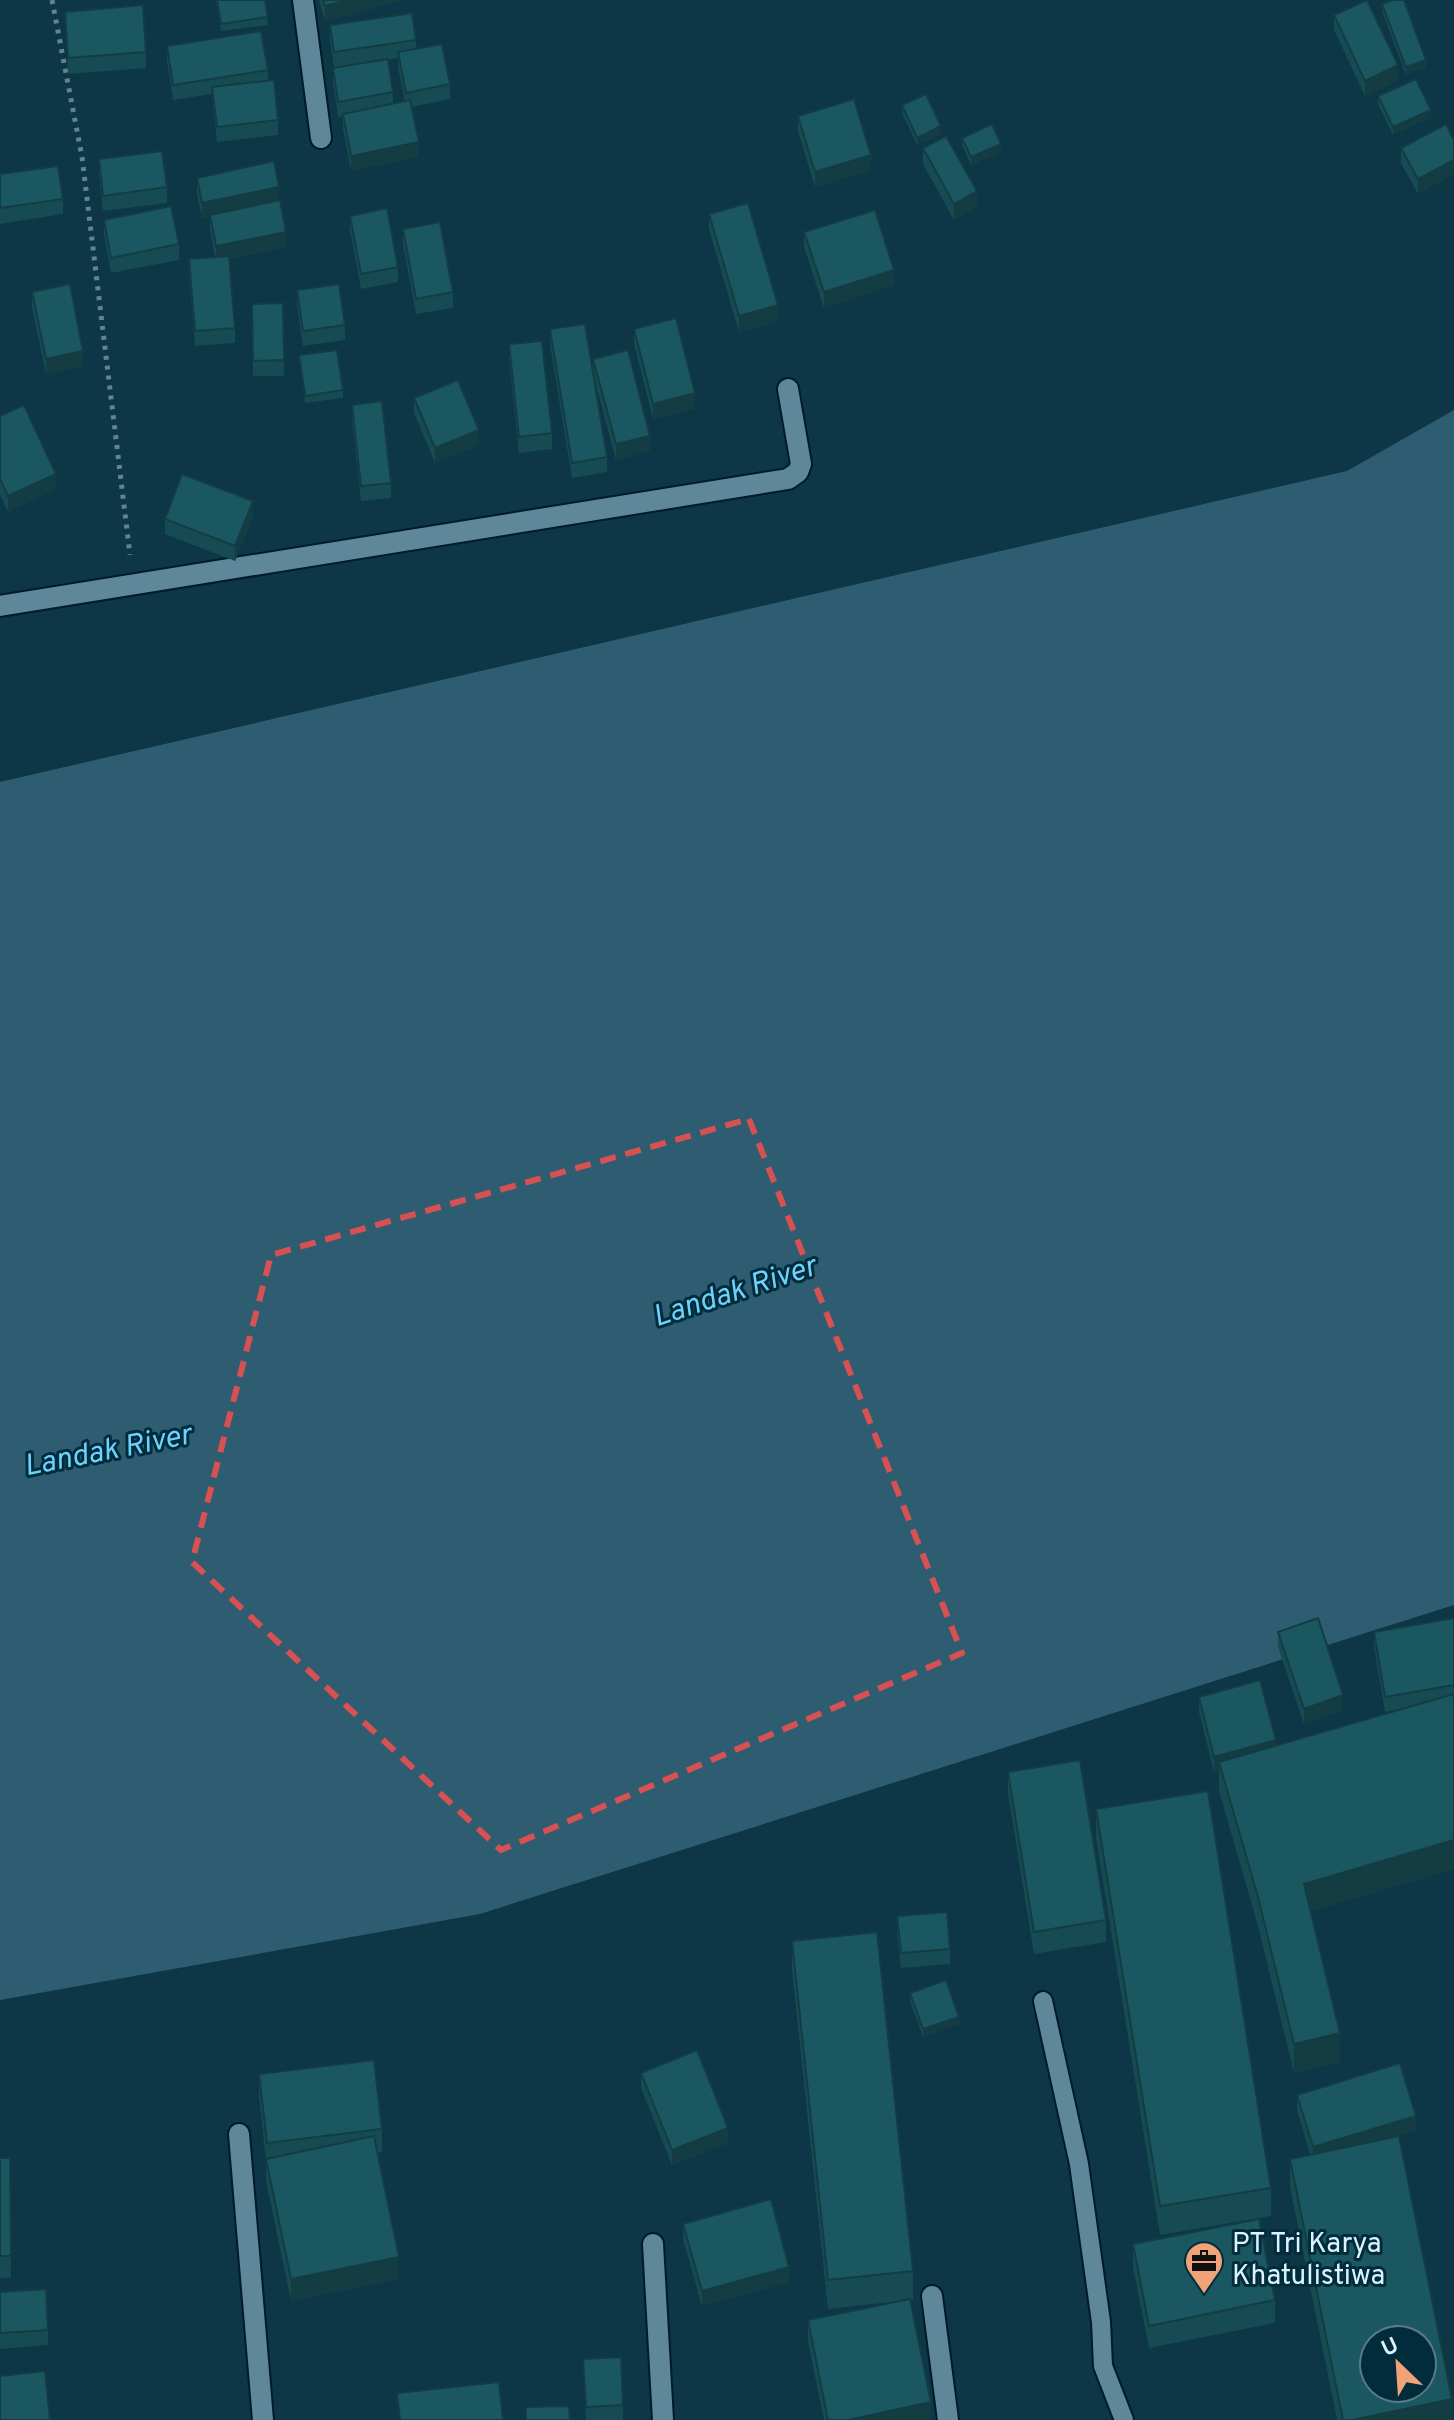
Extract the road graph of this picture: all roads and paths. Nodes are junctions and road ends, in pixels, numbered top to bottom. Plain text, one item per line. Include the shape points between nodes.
1 (52, 0) edge
2 (303, 0) edge
3 (321, 138) dead end
4 (788, 389) dead end
5 (133, 584) junction
6 (0, 606) edge
7 (1043, 2001) dead end
8 (239, 2134) dead end
9 (653, 2244) dead end
10 (932, 2296) dead end
11 (263, 2420) edge
12 (663, 2420) edge
13 (948, 2420) edge
14 (1124, 2420) edge

1 - 5 path via 82,157
2 - 3 street
4 - 5 street via 801,464 788,479
5 - 6 street
7 - 14 lane via 1079,2164 1103,2366
8 - 11 street
9 - 12 street
10 - 13 street

